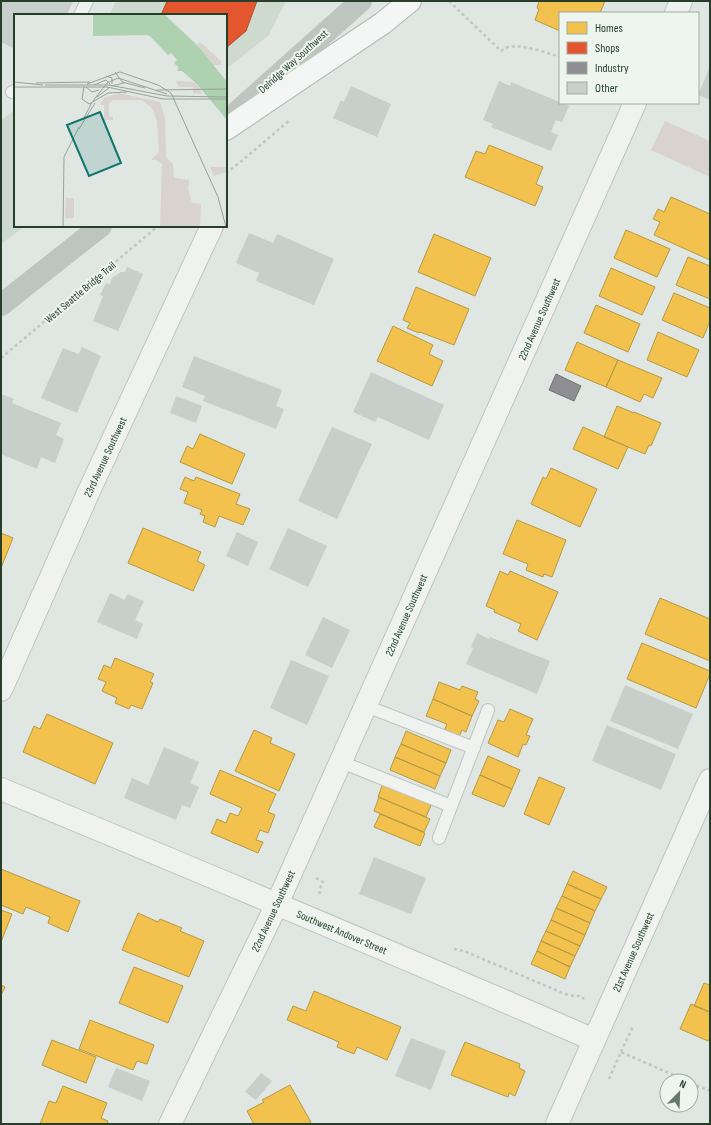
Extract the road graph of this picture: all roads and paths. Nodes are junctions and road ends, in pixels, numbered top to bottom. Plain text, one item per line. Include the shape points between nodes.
1 (87, 1) edge
2 (359, 1) edge
3 (410, 1) edge
4 (449, 1) edge
5 (681, 1) edge
6 (676, 12) edge
7 (80, 14) edge
8 (559, 57) edge
9 (635, 104) edge
10 (227, 121) edge
11 (227, 128) edge
12 (100, 227) edge
13 (157, 227) edge
14 (210, 230) edge
15 (1, 305) edge
16 (1, 358) edge
17 (1, 690) edge
18 (366, 706) junction
19 (488, 710) dead end
20 (474, 748) junction
21 (341, 762) junction
22 (710, 780) edge
23 (1, 789) edge
24 (451, 806) junction
25 (438, 838) dead end
26 (277, 904) junction
27 (633, 1026) dead end
28 (594, 1040) junction
29 (621, 1052) junction
30 (669, 1073) edge
31 (609, 1079) dead end
32 (699, 1086) edge
33 (710, 1091) edge
34 (170, 1124) edge
35 (557, 1124) edge

1 - 7 lane
2 - 10 main road, Delridge Way Southwest
3 - 11 highway via 383,23
4 - 8 path via 501,51 515,46
5 - 6 street
9 - 18 street, 22nd Avenue Southwest
12 - 15 main road
13 - 16 path, West Seattle Bridge Trail
14 - 17 street, 23rd Avenue Southwest via 89,491
18 - 20 lane
18 - 21 street, 22nd Avenue Southwest
19 - 20 lane
20 - 24 lane
21 - 24 lane
21 - 26 street, 22nd Avenue Southwest
22 - 28 street, 21st Avenue Southwest
23 - 26 street, Southwest Andover Street
24 - 25 lane
26 - 28 street, Southwest Andover Street
26 - 34 street, 22nd Avenue Southwest
27 - 29 path
28 - 35 street, 21st Avenue Southwest
29 - 30 path
29 - 31 path
32 - 33 path

